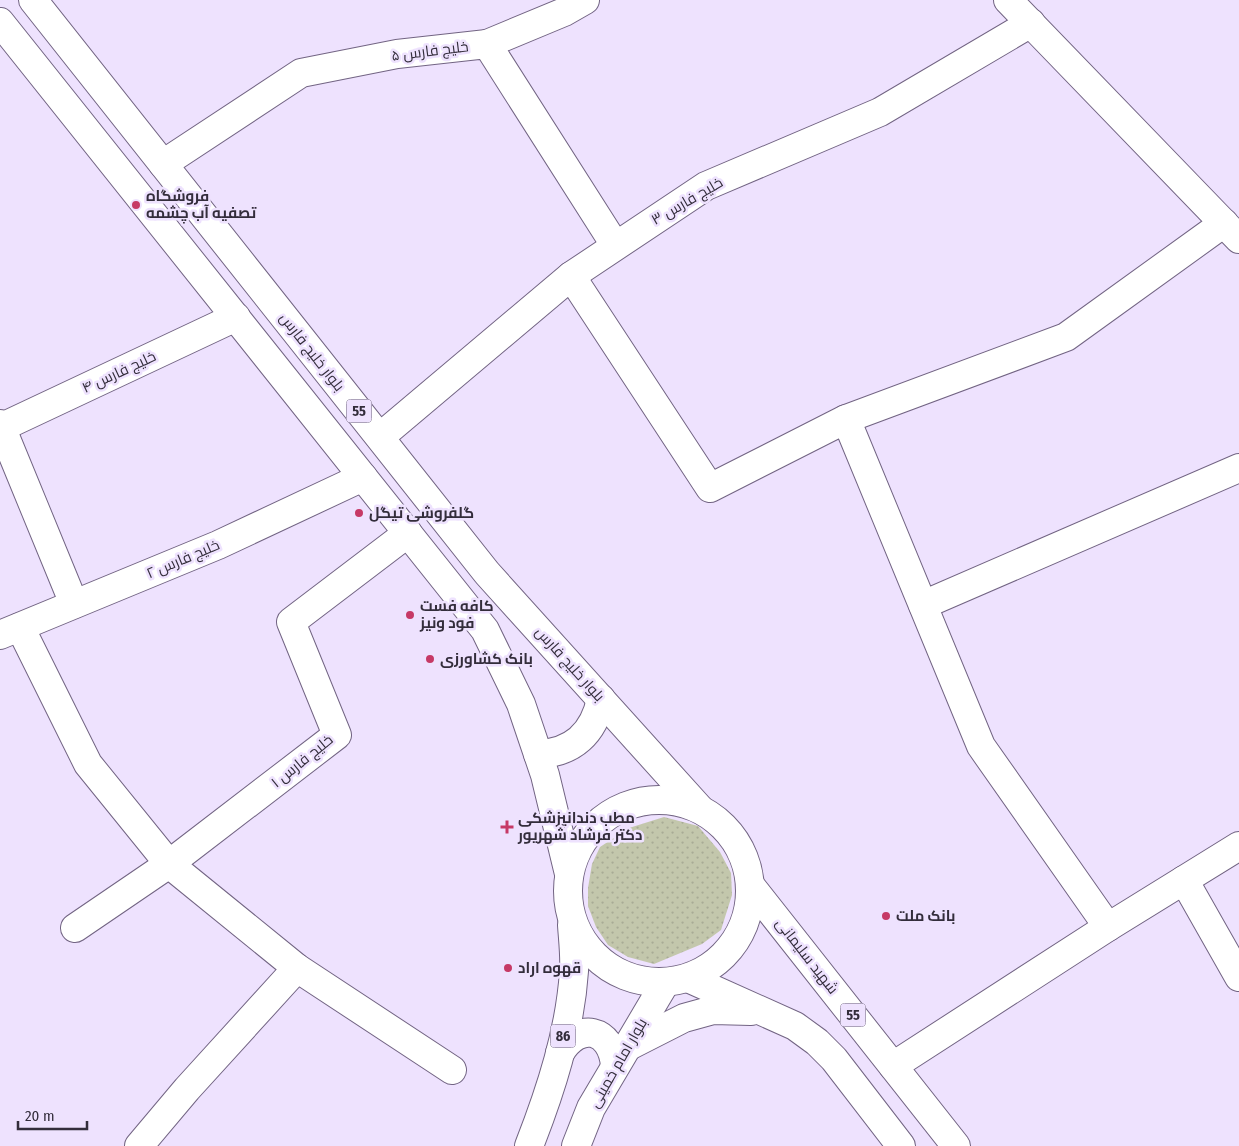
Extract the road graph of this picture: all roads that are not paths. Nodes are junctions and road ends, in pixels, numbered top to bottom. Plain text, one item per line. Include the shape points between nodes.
1 (33, 0) edge
2 (585, 0) edge
3 (1008, 0) edge
4 (0, 22) edge
5 (1031, 23) junction
6 (487, 44) junction
7 (164, 164) junction
8 (1232, 231) edge
9 (615, 245) junction
10 (571, 276) junction
11 (236, 318) junction
12 (846, 419) junction
13 (1, 426) edge
14 (380, 437) junction
15 (1239, 468) edge
16 (363, 477) junction
17 (408, 533) junction
18 (74, 604) junction
19 (923, 605) junction
20 (10, 631) edge
21 (601, 699) junction
22 (538, 754) junction
23 (699, 808) junction
24 (1239, 846) edge
25 (169, 864) junction
26 (569, 874) junction
27 (1184, 880) junction
28 (750, 885) junction
29 (572, 921) junction
30 (1108, 927) junction
31 (75, 928) dead end
32 (297, 968) junction
33 (1239, 977) edge
34 (677, 980) junction
35 (767, 1013) junction
36 (560, 1053) junction
37 (620, 1056) junction
38 (893, 1066) junction
39 (452, 1070) dead end
40 (139, 1146) edge
41 (529, 1146) edge
42 (576, 1146) edge
43 (901, 1146) edge
44 (956, 1146) edge

1 - 7 main road, بلوار خلیج فارس / 55
2 - 6 main road
3 - 5 main road
4 - 11 main road, 55
5 - 8 main road
5 - 9 main road, ۳ خلیج فارس via 880,112 706,186
6 - 7 main road, ۵ خلیج فارس via 397,54 300,74
6 - 9 main road, ۵ خلیج فارس
7 - 14 main road, بلوار خلیج فارس / 55
8 - 12 main road via 1066,337
9 - 10 main road, ۳ خلیج فارس
10 - 12 main road via 710,488
10 - 14 main road, ۳ خلیج فارس
11 - 13 main road, ۴ خلیج فارس
11 - 16 main road, 55
12 - 19 main road
13 - 18 main road
14 - 21 main road, بلوار خلیج فارس / 55 via 487,573
15 - 19 main road
16 - 17 main road, 55
16 - 18 main road, ۲ خلیج فارس via 218,545
17 - 22 main road, 55 via 485,630 522,704
17 - 25 main road, ۱ خلیج فارس via 291,622 337,735
18 - 20 main road, ۲ خلیج فارس
19 - 30 main road via 981,746
20 - 25 main road via 88,764
21 - 22 main road via 593,725 585,736 563,750
21 - 23 main road, بلوار خلیج فارس / 55
22 - 26 main road, 55
23 - 26 main road, 55 via 653,799 629,804 590,830 577,851
23 - 28 main road, 55 via 719,822 735,840 746,861
24 - 27 main road
25 - 31 main road, ۱ خلیج فارس
25 - 32 main road
26 - 29 main road, 55 via 567,898
27 - 30 main road
27 - 33 main road
28 - 34 main road, 55 via 749,908 728,951 710,967
28 - 38 main road, شهید سلیمانی / 55
29 - 34 main road, 55 via 598,960 618,974 641,981
29 - 36 main road, 86 via 573,976
30 - 38 main road
32 - 39 main road
32 - 40 main road
34 - 35 main road, 55
34 - 37 main road, بلوار امام خمینی
35 - 37 main road via 713,1010 684,1018
35 - 43 main road, 55 via 795,1026 834,1059
36 - 37 main road via 567,1040 579,1034 593,1033 606,1039
36 - 41 main road, 86 via 552,1086
37 - 42 main road, بلوار امام خمینی via 591,1108
38 - 44 main road, شهید سلیمانی / 55

